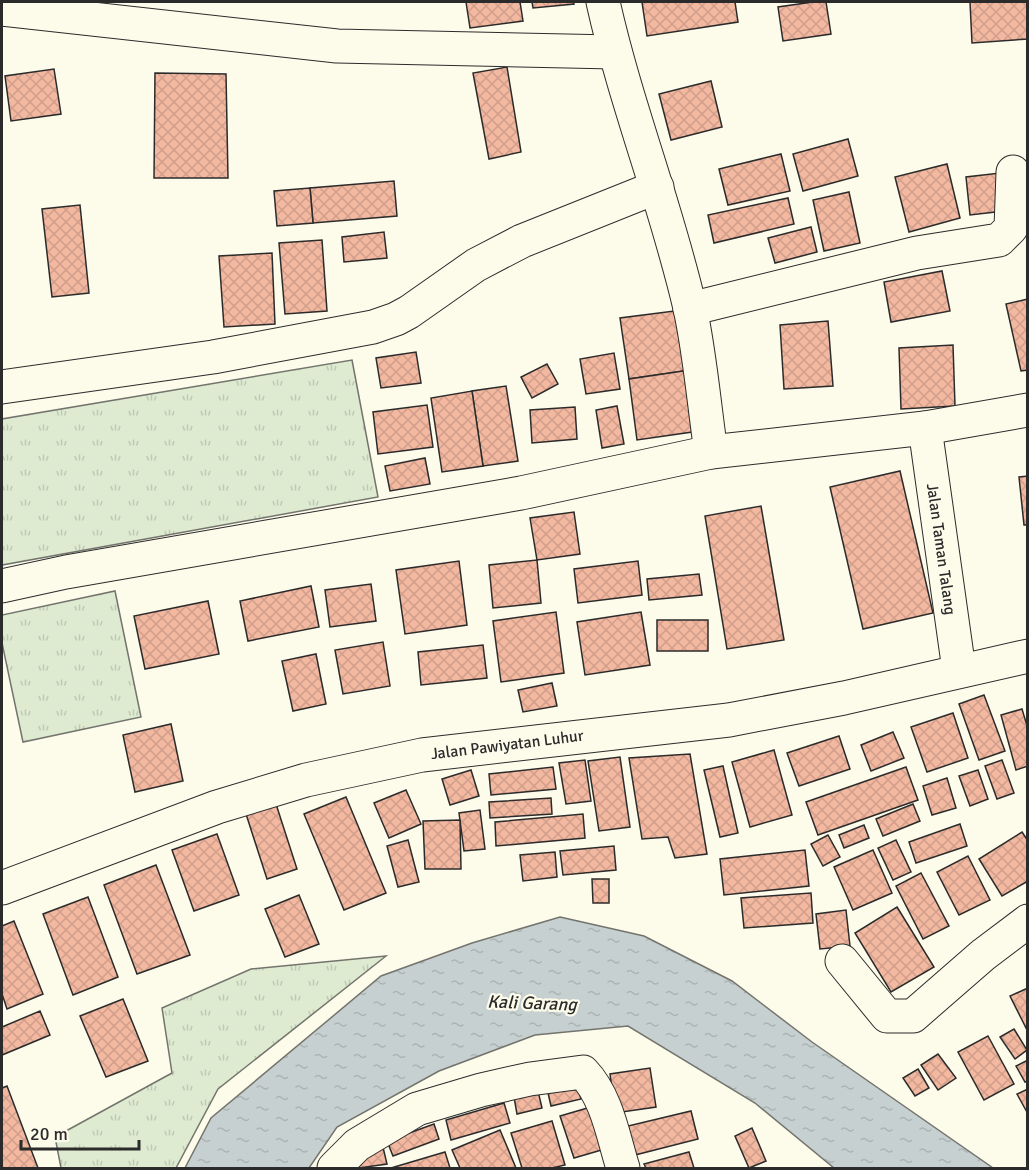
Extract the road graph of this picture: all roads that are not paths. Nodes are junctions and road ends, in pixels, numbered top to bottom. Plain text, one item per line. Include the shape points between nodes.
1 (603, 2) edge
2 (2, 9) edge
3 (614, 52) junction
4 (1013, 172) dead end
5 (657, 187) junction
6 (690, 309) junction
7 (2, 387) edge
8 (1028, 410) edge
9 (925, 428) junction
10 (711, 452) junction
11 (2, 586) edge
12 (1028, 656) edge
13 (959, 670) junction
14 (2, 888) edge
15 (1028, 921) edge
16 (842, 961) dead end
17 (334, 1168) edge
18 (622, 1168) edge

1 - 3 street
2 - 3 street via 338,46
3 - 5 street
4 - 6 street via 1011,228 999,240 917,253
5 - 6 street
5 - 7 street via 522,241 476,265 409,312 373,327 213,357
6 - 10 street
8 - 9 street
9 - 10 street
9 - 13 street, Jalan Taman Talang
10 - 11 street via 521,493
12 - 13 street, Jalan Pawiyatan Luhur
13 - 14 street, Jalan Pawiyatan Luhur via 729,720 422,754 306,780 217,807
15 - 16 street via 913,1016 887,1016
17 - 18 street via 357,1145 417,1109 511,1083 583,1072 594,1083 602,1102

